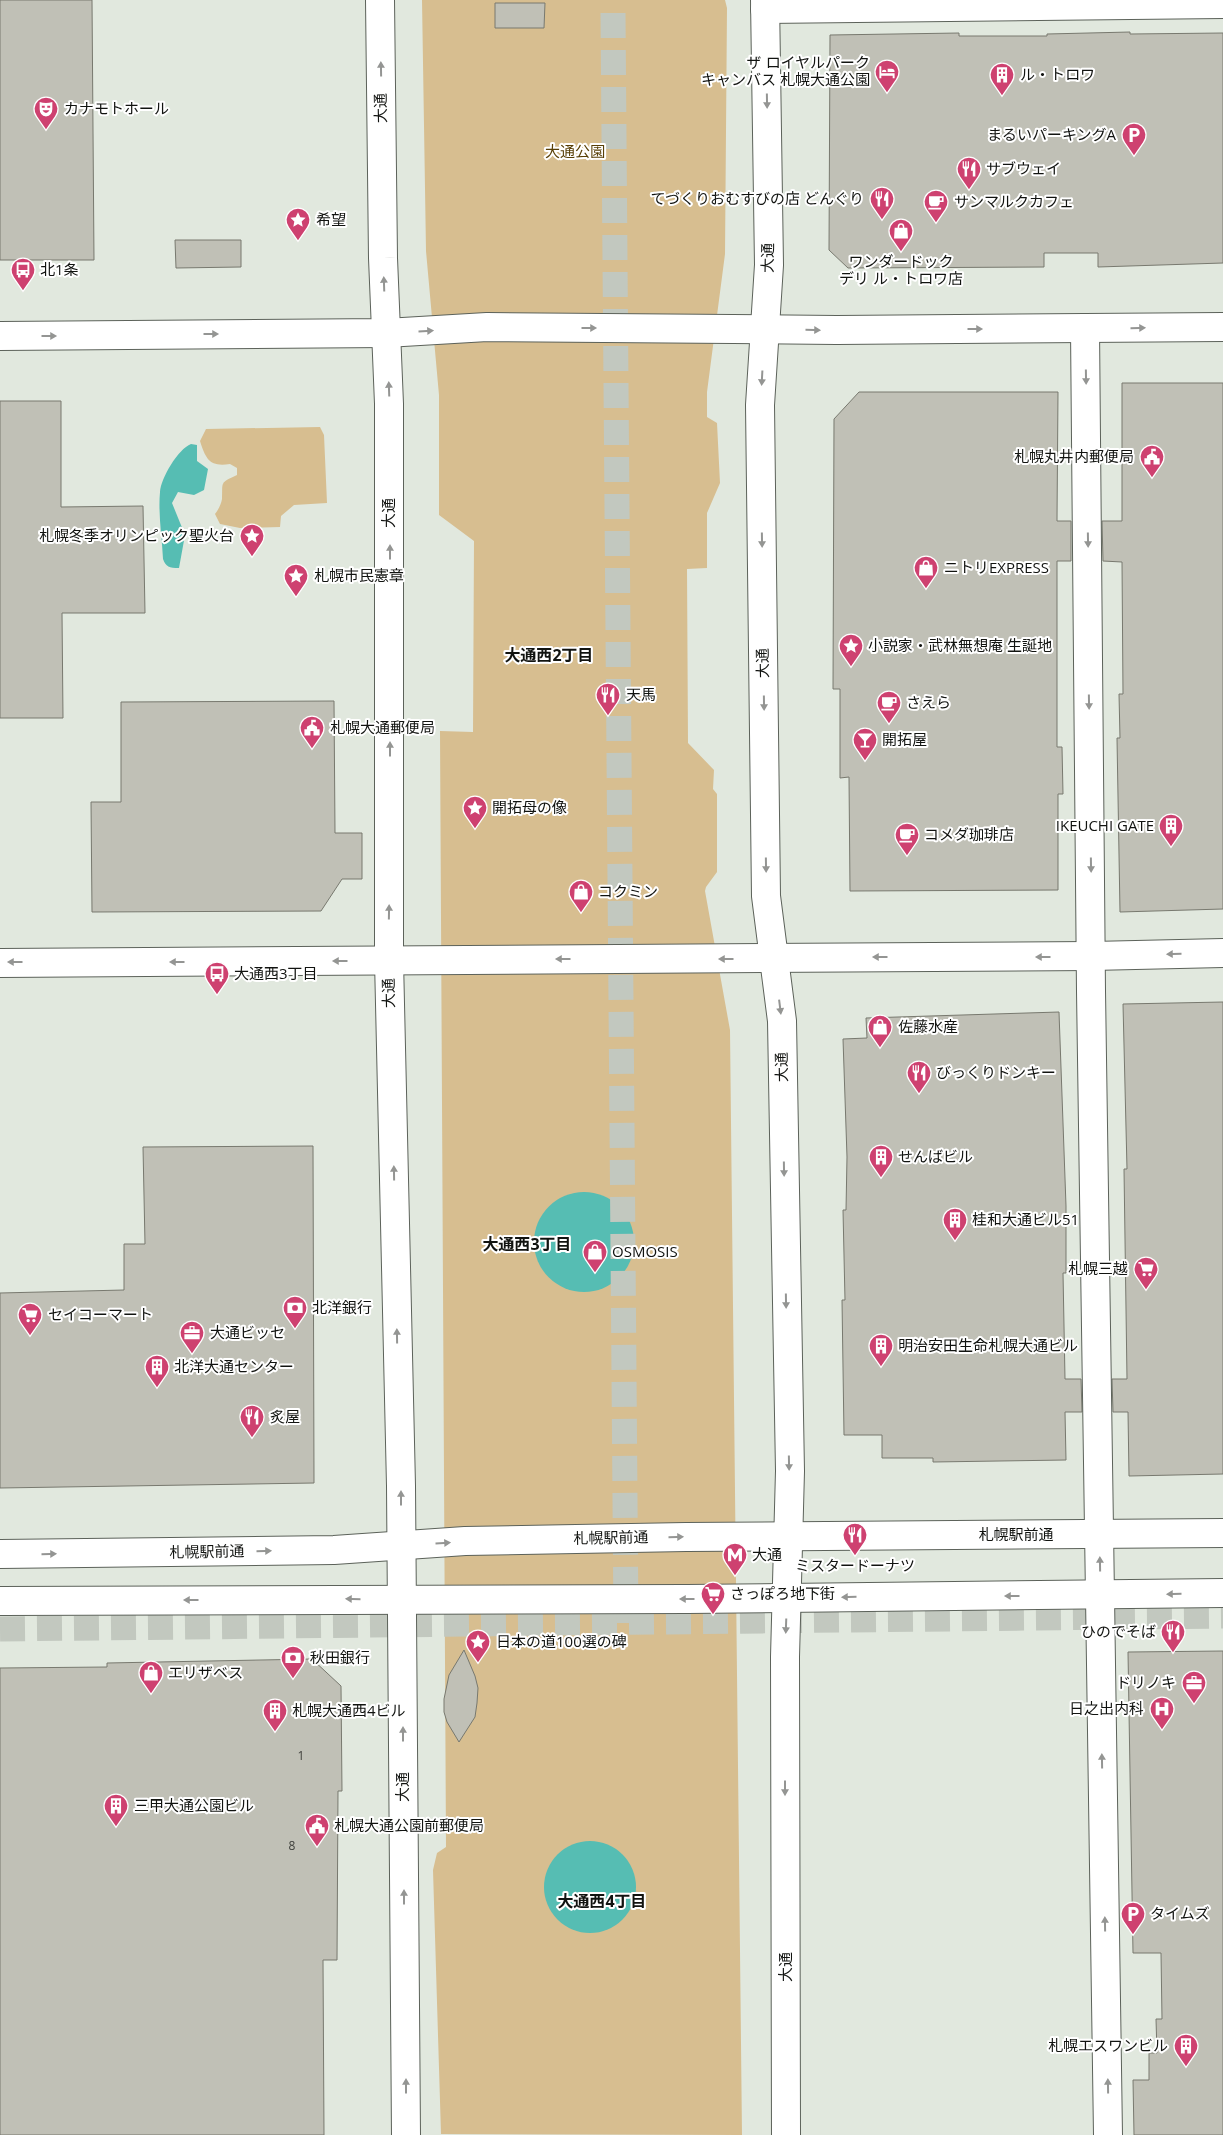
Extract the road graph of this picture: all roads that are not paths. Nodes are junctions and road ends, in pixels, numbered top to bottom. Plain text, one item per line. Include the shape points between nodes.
1 (380, 0) edge
2 (766, 4) edge
3 (1223, 4) edge
4 (1223, 327) edge
5 (1086, 328) junction
6 (764, 329) junction
7 (386, 333) junction
8 (0, 336) edge
9 (1223, 953) edge
10 (1092, 956) junction
11 (774, 958) junction
12 (389, 960) junction
13 (0, 963) edge
14 (1223, 1533) edge
15 (1099, 1534) junction
16 (788, 1536) junction
17 (401, 1545) junction
18 (0, 1554) edge
19 (1223, 1592) edge
20 (1100, 1595) junction
21 (787, 1598) junction
22 (402, 1600) junction
23 (0, 1602) edge
24 (406, 2135) edge
25 (786, 2135) edge
26 (1108, 2135) edge

7 -> 1 main road, 大通
2 - 3 main road
2 -> 6 main road, 大通 via 769,265
5 -> 4 main road
6 -> 5 main road
5 -> 10 main road
7 -> 6 main road via 487,327
6 -> 11 main road, 大通 via 760,404 766,896
8 -> 7 main road
12 -> 7 main road, 大通 via 389,424
9 -> 10 main road
10 -> 11 main road
10 - 15 main road
11 -> 12 main road
11 -> 16 main road, 大通 via 782,1030 790,1471
12 -> 13 main road
17 -> 12 main road, 大通
14 - 15 main road, 札幌駅前通
15 - 16 main road, 札幌駅前通
20 -> 15 main road
17 -> 16 main road, 札幌駅前通
16 - 21 main road, 大通
18 -> 17 main road, 札幌駅前通 via 334,1550
17 - 22 main road, 大通
19 -> 20 main road
20 -> 21 main road
26 -> 20 main road
21 -> 22 main road
21 -> 25 main road, 大通
22 -> 23 main road
24 -> 22 main road, 大通

